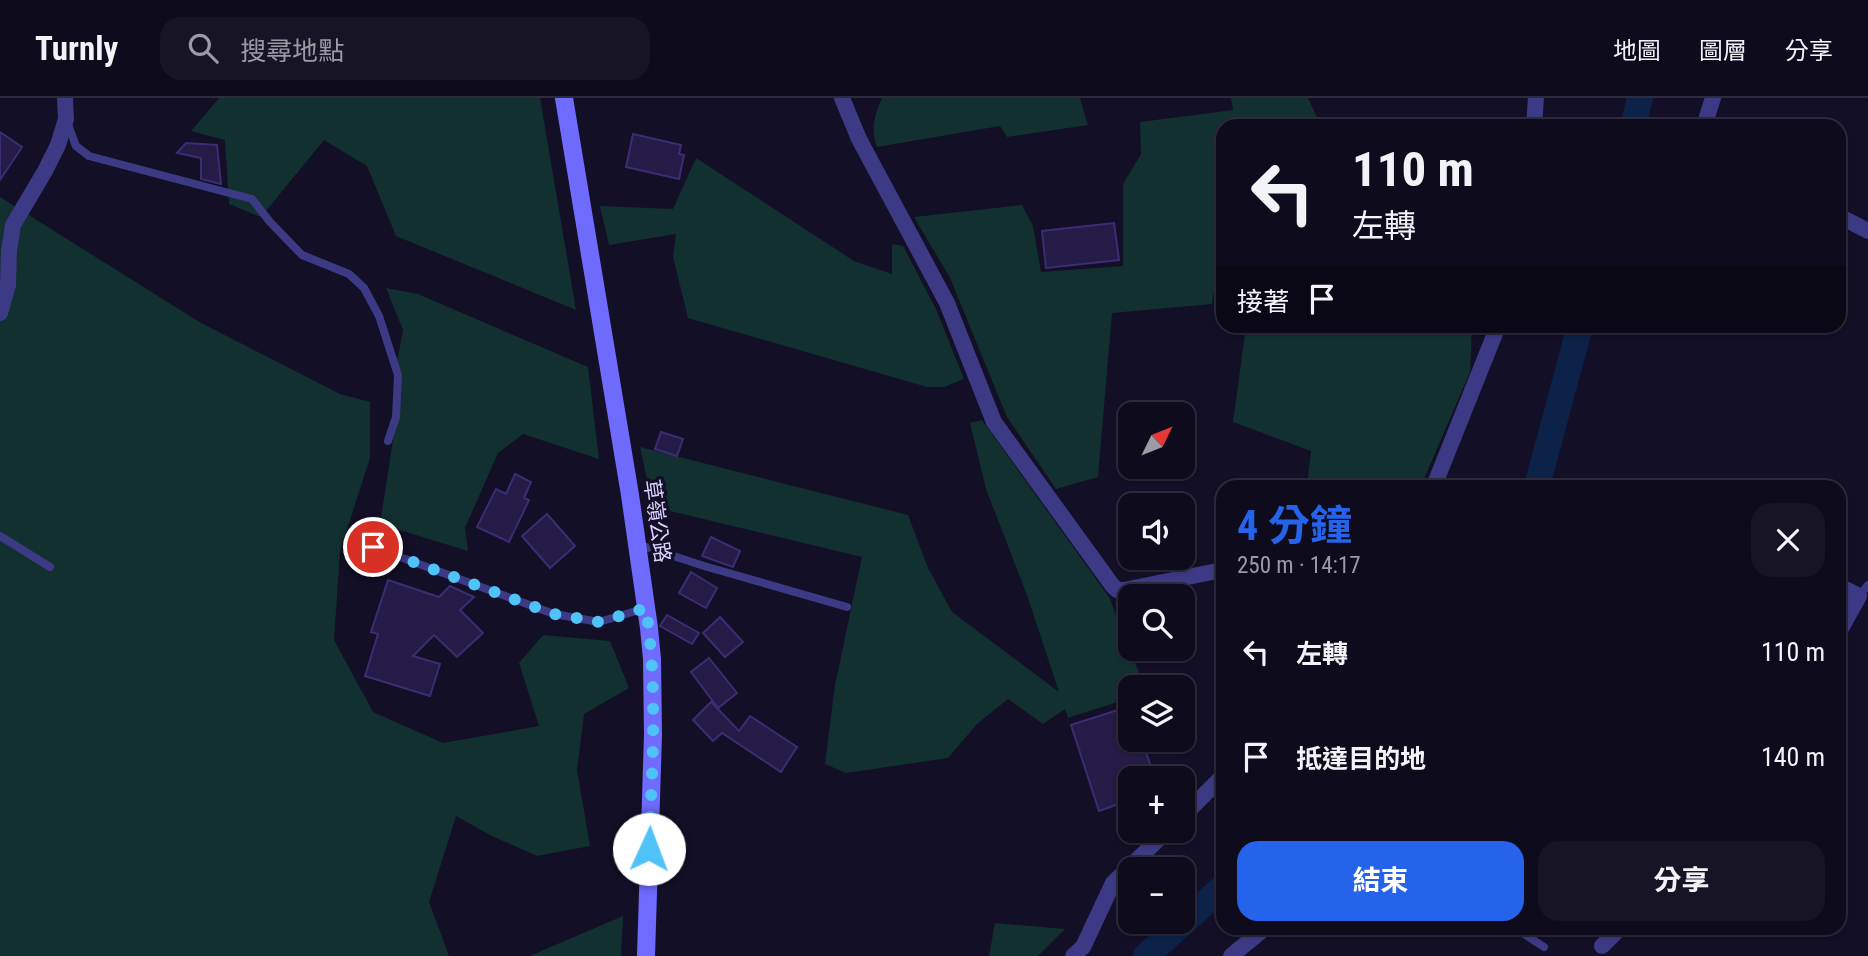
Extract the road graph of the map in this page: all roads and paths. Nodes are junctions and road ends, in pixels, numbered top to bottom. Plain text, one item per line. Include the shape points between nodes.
1 (65, 98) edge
2 (564, 98) edge
3 (842, 98) edge
4 (1536, 98) edge
5 (1713, 98) edge
6 (66, 119) junction
7 (1534, 119) edge
8 (1706, 119) edge
9 (1846, 220) edge
10 (1868, 231) edge
11 (0, 313) edge
12 (1495, 333) edge
13 (387, 442) dead end
14 (1436, 480) edge
15 (0, 536) edge
16 (637, 544) junction
17 (373, 547) dead end
18 (50, 567) dead end
19 (1216, 571) edge
20 (1863, 591) edge
21 (847, 607) dead end
22 (646, 608) junction
23 (1846, 620) edge
24 (1216, 783) edge
25 (1195, 804) edge
26 (1155, 843) edge
27 (1257, 935) edge
28 (1526, 935) edge
29 (1613, 935) edge
30 (1252, 939) junction
31 (1602, 946) dead end
32 (1544, 947) dead end
33 (646, 956) edge
34 (1073, 956) edge
35 (1231, 956) edge
36 (1244, 956) edge

1 - 6 street
2 - 16 main road, 草嶺公路
3 - 19 street via 859,139 947,303 994,422 1112,585 1124,590
4 - 7 street
5 - 8 street
6 - 11 street via 58,145 13,225 8,285
6 - 13 lane via 76,146 89,156 252,200 302,255 349,275 364,288 379,316 398,375 396,417
9 - 10 street
12 - 14 street
15 - 18 lane
16 - 21 lane
16 - 22 main road, 草嶺公路
17 - 22 lane via 554,614 599,622
20 - 23 street
22 - 33 main road, 草嶺公路 via 653,722
24 - 25 street
26 - 34 street via 1113,883 1083,947
27 - 30 street
28 - 32 lane
29 - 31 street
30 - 35 street
30 - 36 street

